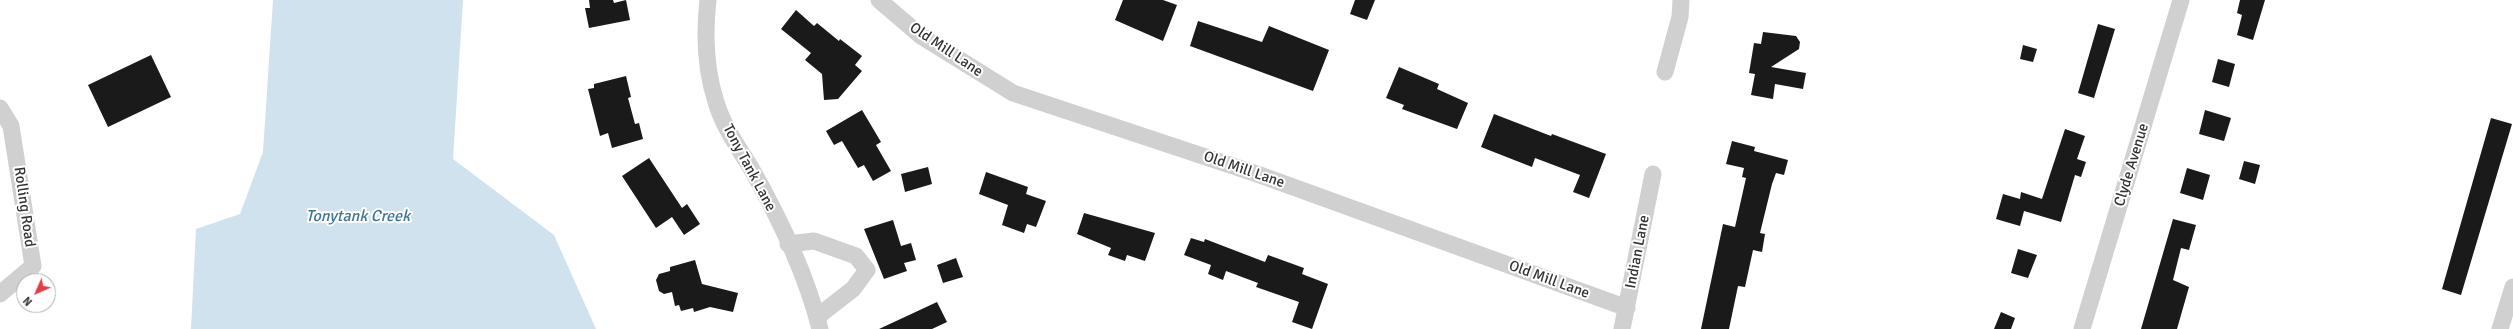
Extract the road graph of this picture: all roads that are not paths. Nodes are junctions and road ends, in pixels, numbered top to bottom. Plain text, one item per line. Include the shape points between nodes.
1 (708, 0) edge
2 (880, 0) edge
3 (1681, 0) edge
4 (2181, 0) edge
5 (1665, 72) dead end
6 (0, 108) edge
7 (1653, 174) dead end
8 (788, 244) junction
9 (2513, 287) edge
10 (0, 294) edge
11 (1627, 308) junction
12 (819, 323) edge
13 (1622, 329) edge
14 (2082, 329) edge
15 (2500, 329) edge

1 - 8 street, Tony Tank Lane via 706,58 716,103
2 - 11 street, Old Mill Lane via 921,36 1013,93 1260,175
3 - 5 street via 1680,17
4 - 14 street, Clyde Avenue
6 - 10 street, Rolling Road via 11,126 33,266
7 - 11 street, Indian Lane
8 - 12 street, Tony Tank Lane via 810,290
8 - 12 street via 814,241 856,256 867,270 853,289
9 - 15 street
11 - 13 street, Indian Lane

